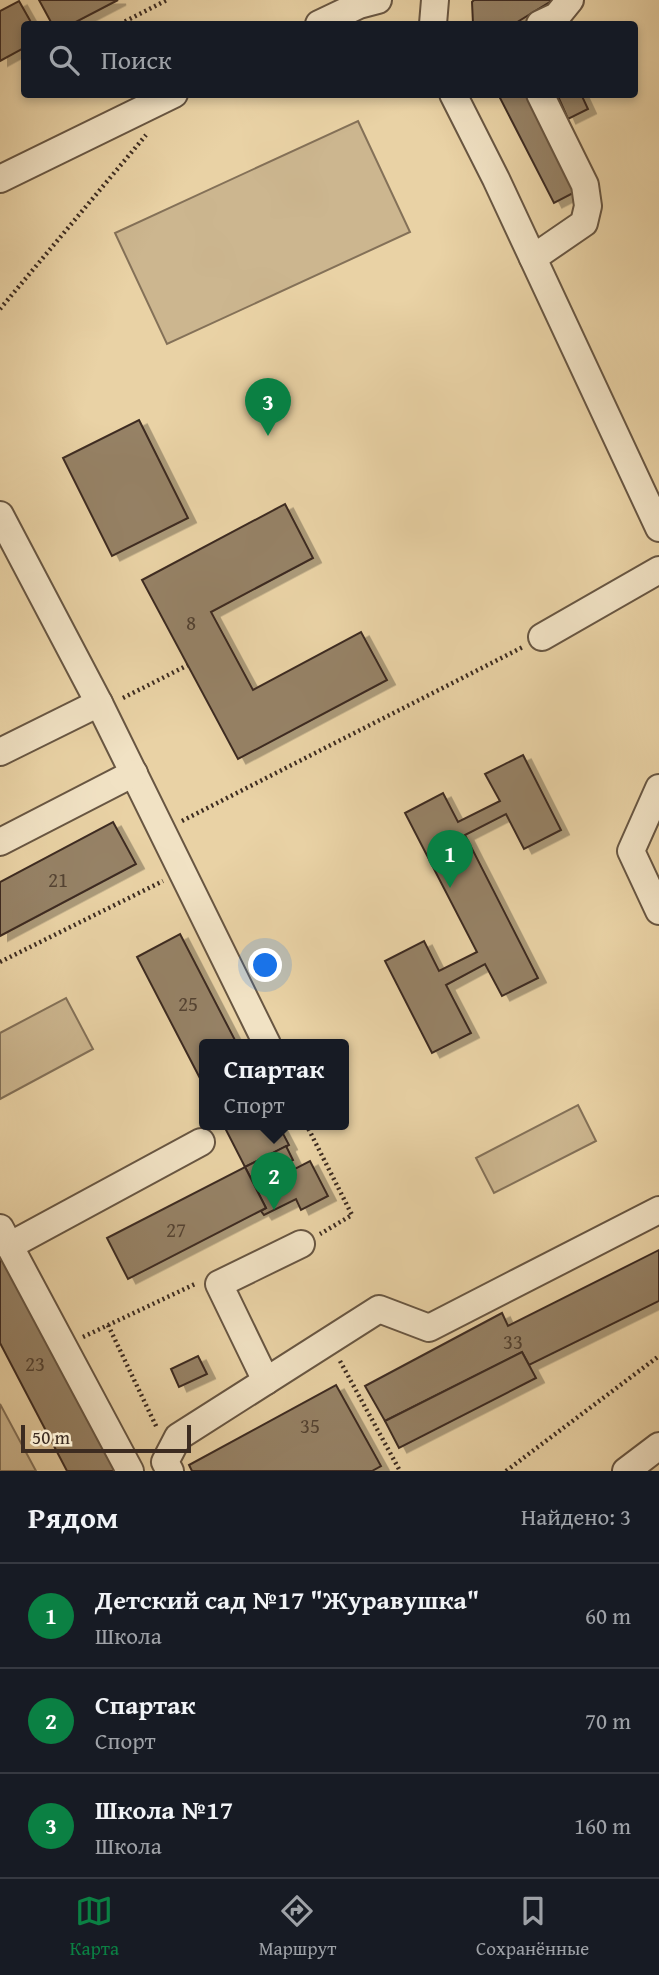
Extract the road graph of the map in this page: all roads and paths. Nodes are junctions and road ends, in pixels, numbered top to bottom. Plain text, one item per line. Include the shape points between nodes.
1 (167, 0) edge
2 (378, 0) edge
3 (570, 0) edge
4 (126, 21) edge
5 (324, 21) edge
6 (546, 21) edge
7 (166, 98) edge
8 (455, 98) edge
9 (542, 98) edge
10 (155, 125) dead end
11 (0, 179) edge
12 (533, 258) junction
13 (0, 309) edge
14 (0, 515) edge
15 (659, 528) edge
16 (659, 570) edge
17 (542, 637) joint
18 (188, 665) dead end
19 (100, 706) junction
20 (0, 752) edge
21 (134, 773) junction
22 (659, 788) edge
23 (162, 831) junction
24 (0, 842) edge
25 (182, 871) junction
26 (659, 911) edge
27 (0, 962) edge
28 (265, 1039) edge
29 (309, 1130) edge
30 (201, 1142) dead end
31 (659, 1210) edge
32 (5, 1237) edge
33 (301, 1244) joint
34 (219, 1284) junction
35 (108, 1325) junction
36 (63, 1346) junction
37 (659, 1356) edge
38 (266, 1381) junction
39 (354, 1385) dead end
40 (154, 1422) dead end
41 (659, 1446) edge
42 (130, 1471) edge
43 (170, 1471) edge
44 (400, 1471) edge
45 (506, 1471) edge
46 (626, 1471) edge

1 - 4 path
2 - 5 street
3 - 6 street
7 - 11 street
8 - 12 street
9 - 12 street via 586,185 588,206 584,223
10 - 13 path
12 - 15 street
14 - 19 street
16 - 17 street
17 - 23 path
18 - 19 path
19 - 20 street
19 - 21 street
21 - 23 street
21 - 24 street
22 - 26 street via 631,851
23 - 25 street
25 - 27 path
25 - 28 street
29 - 33 path via 352,1215
30 - 32 street
31 - 38 street via 429,1328 379,1309
32 - 36 street
33 - 34 street
34 - 35 path via 210,1277
34 - 38 street
35 - 36 path
35 - 40 path
36 - 42 street
37 - 45 path
38 - 43 street via 178,1437 165,1462
39 - 44 path
41 - 46 street

